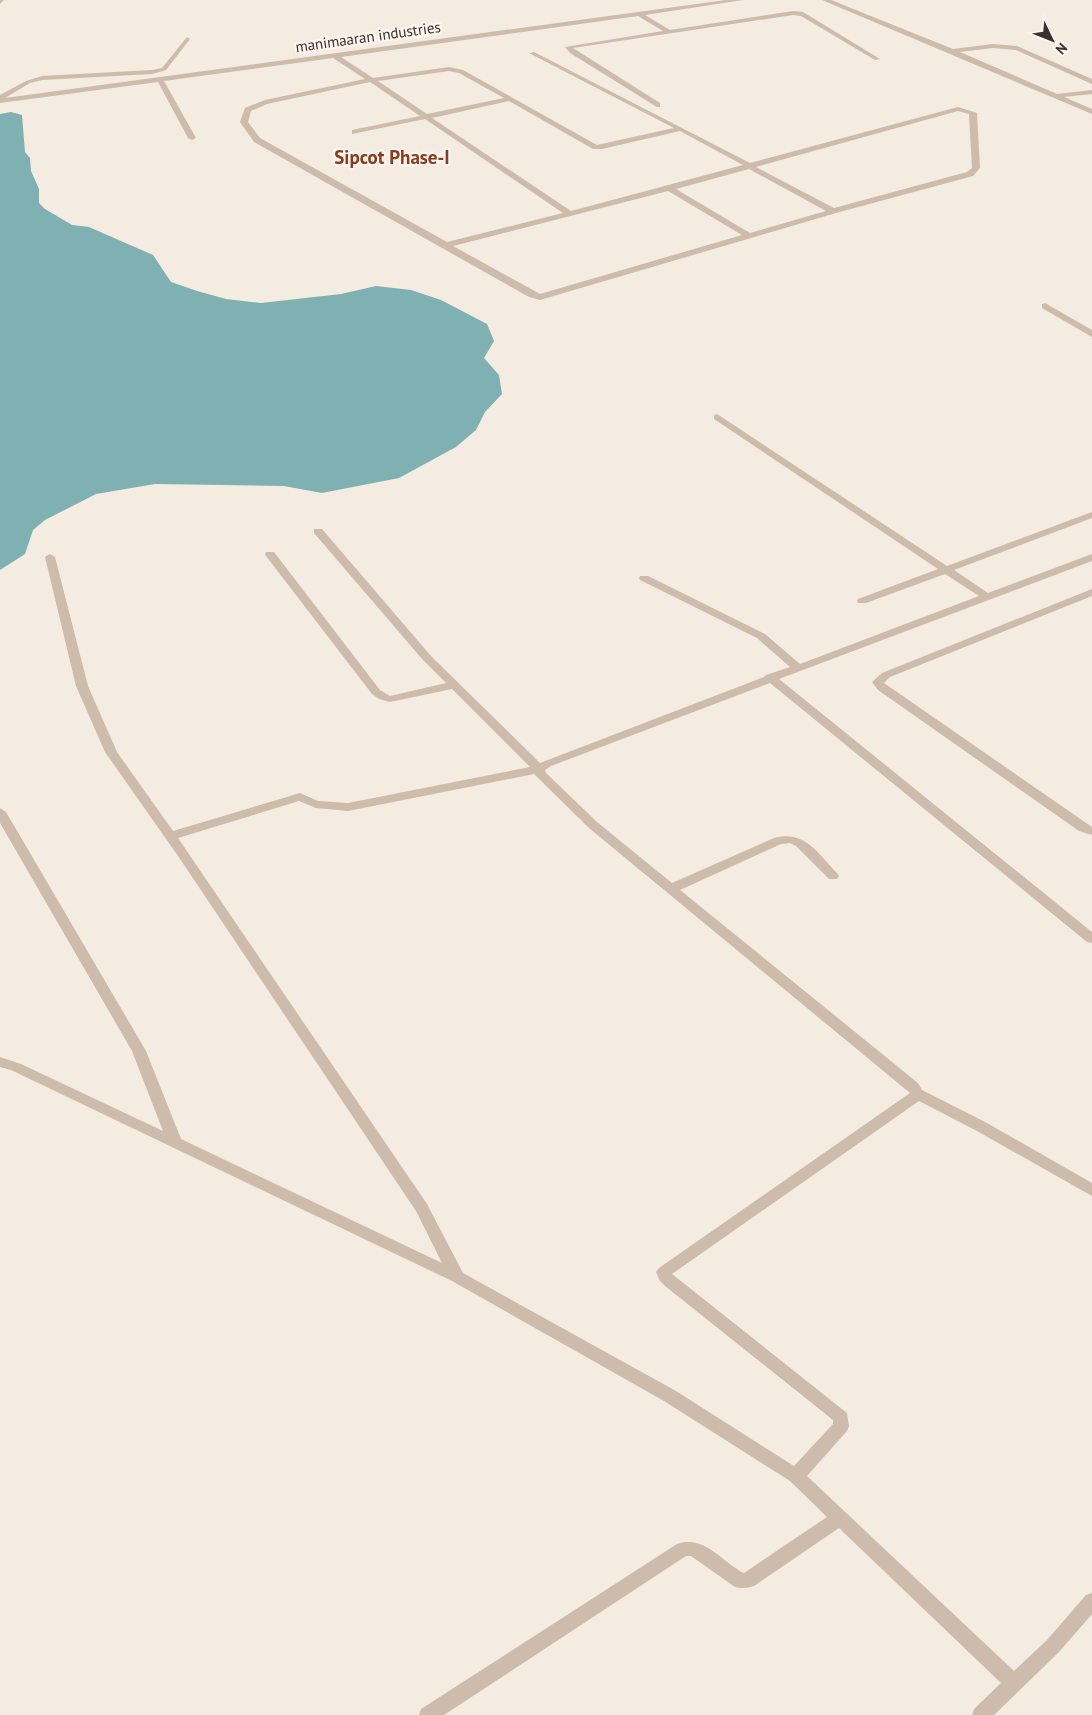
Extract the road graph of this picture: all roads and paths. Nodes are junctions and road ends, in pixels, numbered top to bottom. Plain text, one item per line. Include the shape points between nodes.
1 (682, 0) edge
2 (740, 0) edge
3 (825, 0) edge
4 (639, 14) junction
5 (517, 30) junction
6 (668, 31) junction
7 (187, 39) dead end
8 (952, 52) junction
9 (532, 53) dead end
10 (334, 55) junction
11 (877, 59) dead end
12 (160, 79) junction
13 (372, 80) junction
14 (1092, 82) edge
15 (1092, 92) edge
16 (1055, 96) junction
17 (0, 99) edge
18 (509, 99) junction
19 (657, 105) dead end
20 (1092, 112) edge
21 (424, 116) junction
22 (681, 129) junction
23 (354, 132) dead end
24 (192, 138) dead end
25 (748, 166) junction
26 (669, 188) junction
27 (833, 211) junction
28 (569, 213) junction
29 (748, 236) junction
30 (446, 245) junction
31 (1045, 306) dead end
32 (1092, 334) edge
33 (717, 417) dead end
34 (1092, 515) edge
35 (318, 531) dead end
36 (270, 554) dead end
37 (1092, 556) edge
38 (50, 557) dead end
39 (947, 570) junction
40 (644, 578) dead end
41 (1092, 592) edge
42 (986, 596) junction
43 (862, 601) dead end
44 (797, 667) junction
45 (770, 677) junction
46 (453, 685) junction
47 (539, 770) junction
48 (0, 812) edge
49 (1092, 831) edge
50 (170, 836) junction
51 (833, 876) dead end
52 (671, 889) junction
53 (1092, 939) edge
54 (0, 1062) edge
55 (917, 1094) junction
56 (175, 1143) junction
57 (1092, 1190) edge
58 (458, 1276) junction
59 (796, 1476) junction
60 (839, 1518) junction
61 (1092, 1601) edge
62 (1014, 1683) junction
63 (428, 1715) edge
64 (981, 1715) edge

1 - 5 street via 518,23 514,26
2 - 4 street, manimaaran industries
3 - 8 street
4 - 5 street, manimaaran industries
4 - 6 street
5 - 10 street, manimaaran industries
6 - 11 street via 799,13
6 - 19 street via 568,47
7 - 17 street via 164,69 42,78 28,82
8 - 14 street via 993,46 1018,48
8 - 16 street
9 - 22 street
10 - 12 street, manimaaran industries
10 - 13 street
12 - 17 street, manimaaran industries
12 - 24 street
13 - 18 street via 440,69 456,70
13 - 21 street
13 - 30 street via 265,102 248,110 244,122 257,140
15 - 16 street
16 - 20 street
18 - 21 street
18 - 22 street via 596,147
21 - 23 street
21 - 28 street
22 - 25 street
25 - 26 street
25 - 27 street
25 - 27 street via 958,109 973,113 974,171
26 - 28 street
26 - 29 street
27 - 29 street
28 - 30 street
29 - 30 street via 540,297 532,296
31 - 32 street
33 - 39 street
34 - 39 street
35 - 46 street
36 - 46 street via 383,698 390,700
37 - 42 street
38 - 50 street via 82,686 111,752
39 - 42 street
39 - 43 street
40 - 44 street via 761,636
41 - 49 street via 886,675 878,682 882,688 1059,812
42 - 44 street
44 - 45 street
45 - 47 street via 547,763
45 - 53 street
46 - 47 street
47 - 50 street via 348,808 316,804 300,797
47 - 52 street via 593,825
48 - 56 street via 139,1051
50 - 58 street via 422,1208
51 - 52 street via 800,843 791,839 778,841
52 - 55 street via 913,1087
54 - 56 street
55 - 57 street
55 - 59 street via 664,1272 670,1282 841,1418 842,1426
56 - 58 street
58 - 59 street via 670,1396
59 - 60 street
60 - 62 street
60 - 63 street via 748,1580 741,1580 697,1550 683,1549
61 - 62 street via 1053,1646
62 - 64 street

